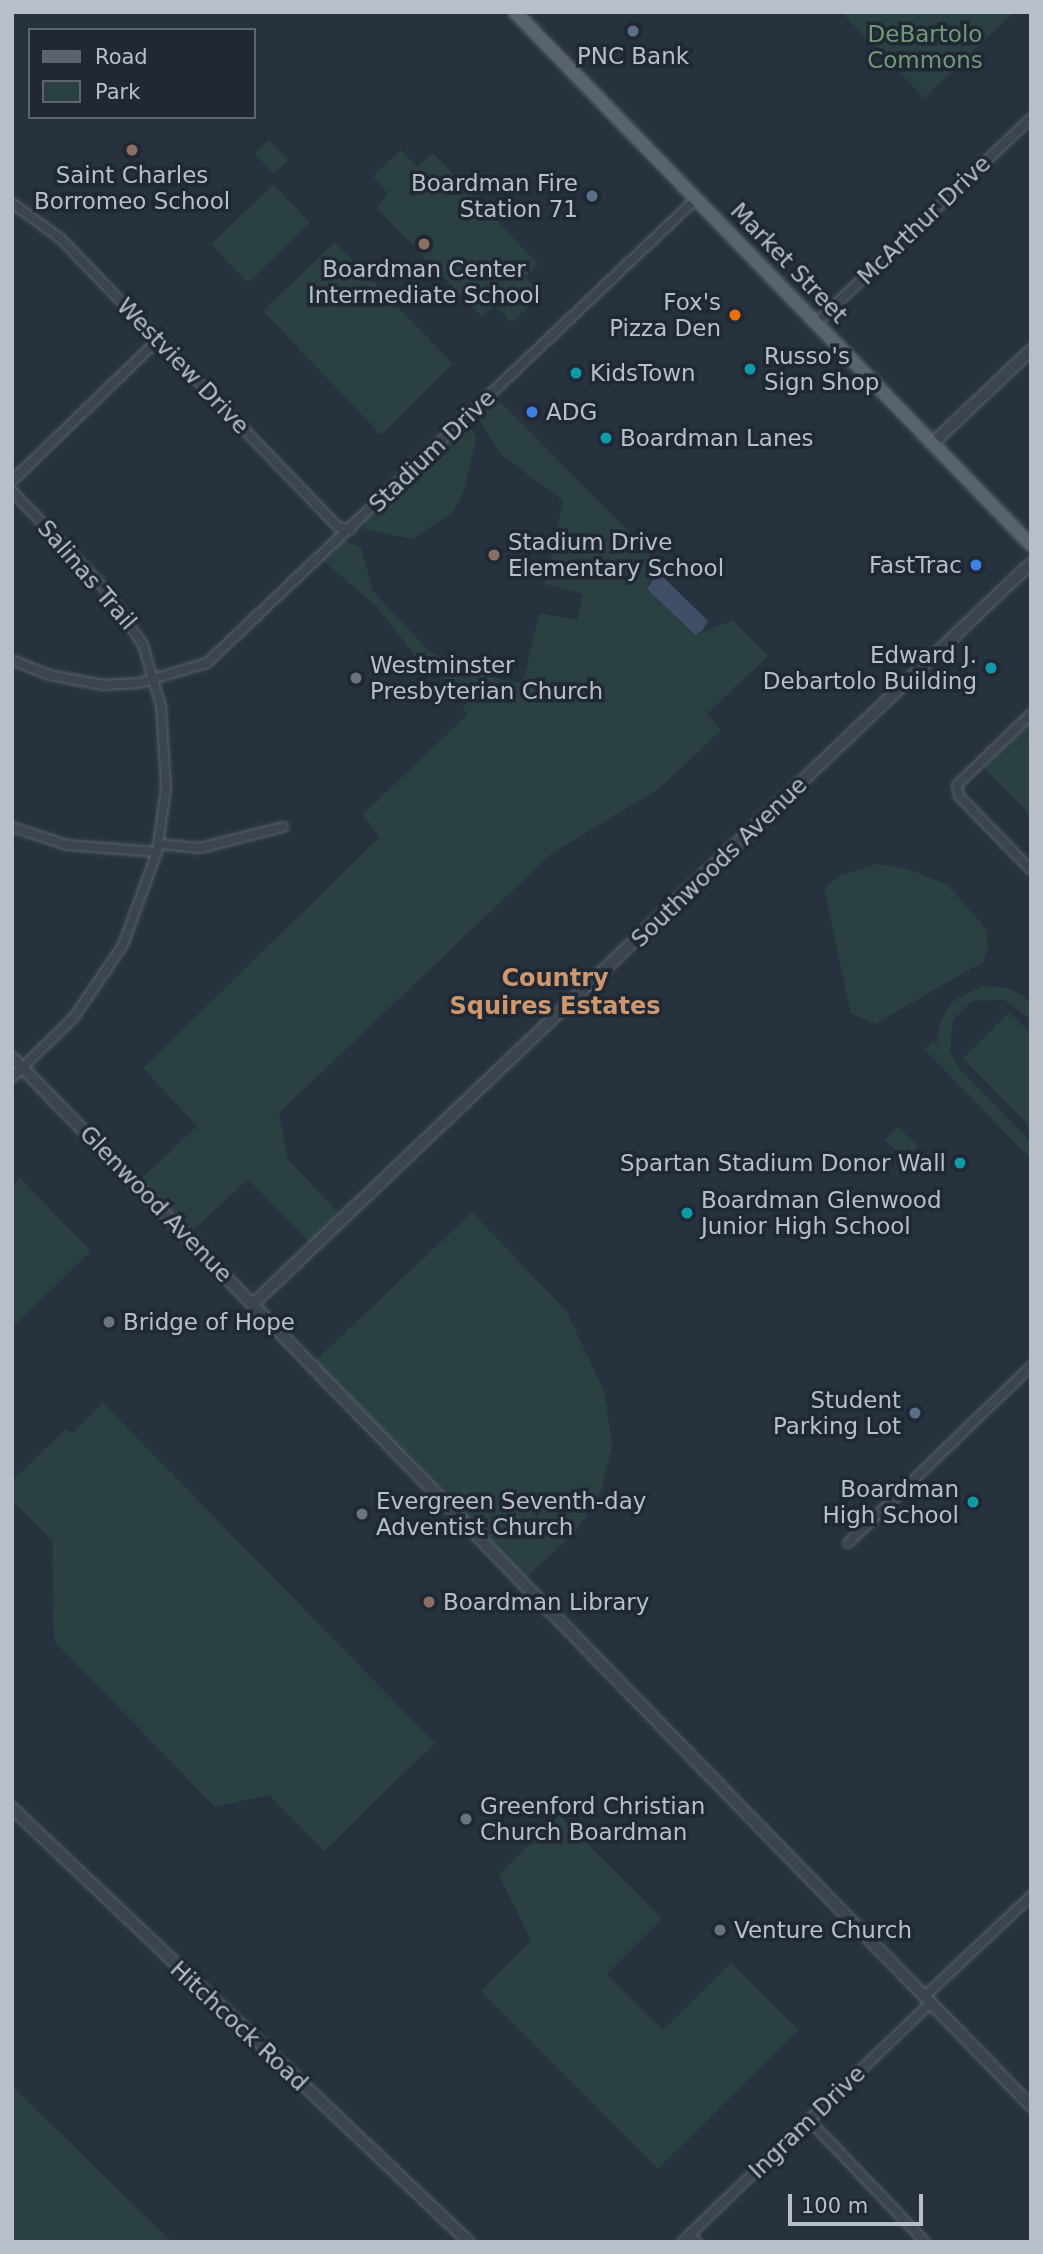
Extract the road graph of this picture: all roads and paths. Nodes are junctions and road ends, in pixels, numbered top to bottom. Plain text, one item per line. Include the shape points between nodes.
1 (515, 12) edge
2 (1031, 118) edge
3 (696, 200) junction
4 (12, 202) edge
5 (817, 322) junction
6 (158, 341) junction
7 (1031, 350) edge
8 (933, 443) junction
9 (12, 481) edge
10 (12, 491) edge
11 (351, 530) junction
12 (1031, 545) edge
13 (1031, 563) edge
14 (12, 660) edge
15 (155, 679) junction
16 (1031, 714) edge
17 (12, 827) edge
18 (283, 827) dead end
19 (158, 848) junction
20 (1031, 870) edge
21 (12, 1057) edge
22 (23, 1068) junction
23 (12, 1078) edge
24 (253, 1304) junction
25 (1031, 1366) edge
26 (848, 1543) dead end
27 (12, 1808) edge
28 (1031, 1896) edge
29 (928, 1999) junction
30 (1031, 2106) edge
31 (809, 2120) junction
32 (690, 2234) junction
33 (469, 2242) edge
34 (682, 2242) edge
35 (697, 2242) edge
36 (925, 2242) edge

1 - 3 main road, Market Street
2 - 5 street, McArthur Drive
3 - 5 main road, Market Street
3 - 11 street, Stadium Drive
4 - 6 street, Westview Drive via 60,238
5 - 8 main road, Market Street
6 - 9 street
6 - 11 street, Westview Drive via 338,527
7 - 8 street
8 - 12 main road, Market Street
10 - 15 street, Salinas Trail via 121,609 144,645
11 - 15 street, Stadium Drive via 216,657 191,670
13 - 24 street, Southwoods Avenue
14 - 15 street, Stadium Drive via 83,683
15 - 19 street, Salinas Trail via 166,751
16 - 20 street via 957,785 959,796
17 - 19 street via 67,845
18 - 19 street via 200,848
19 - 22 street, Salinas Trail via 138,913 106,973 74,1017
21 - 22 street, Glenwood Avenue
22 - 23 street, Salinas Trail
22 - 24 street, Glenwood Avenue
24 - 29 street, Glenwood Avenue
25 - 26 street
27 - 33 street, Hitchcock Road
28 - 29 street, Ingram Drive
29 - 30 street, Glenwood Avenue
29 - 31 street, Ingram Drive
31 - 32 street, Ingram Drive
31 - 36 street
32 - 34 street, Ingram Drive
32 - 35 street

